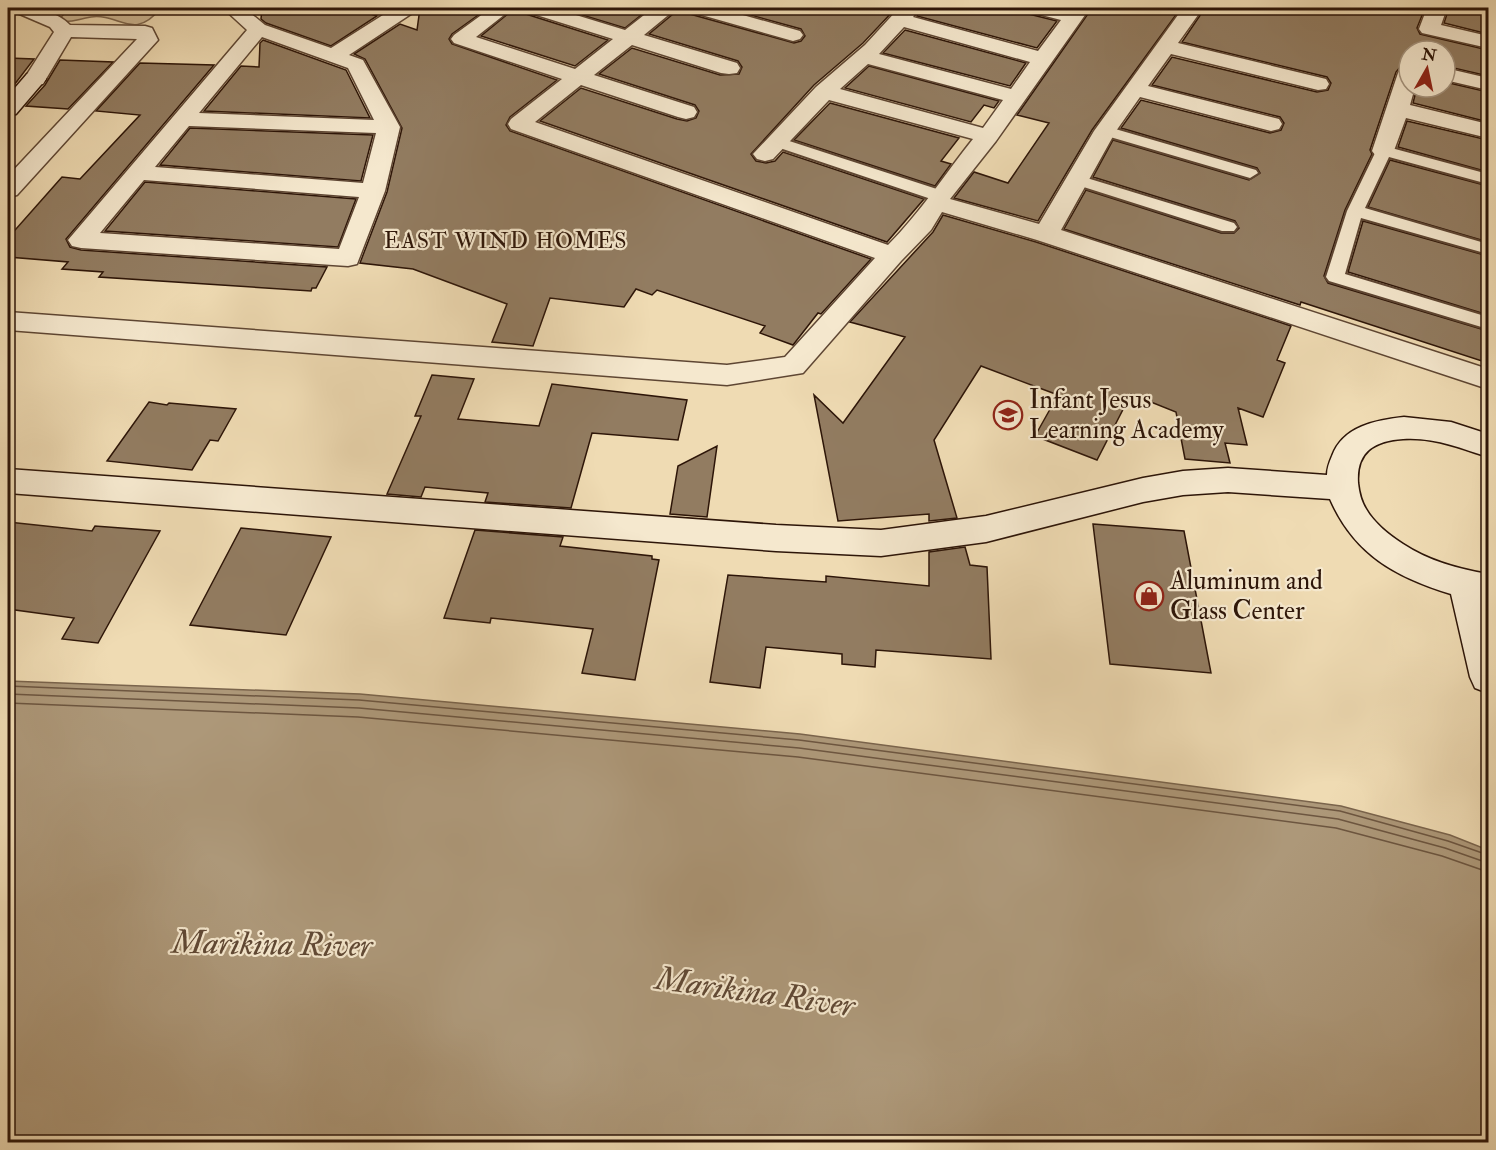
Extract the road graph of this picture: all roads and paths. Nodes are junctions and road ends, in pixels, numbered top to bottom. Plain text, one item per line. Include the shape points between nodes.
1 (22, 8) edge
2 (233, 8) edge
3 (403, 8) edge
4 (503, 8) edge
5 (534, 8) edge
6 (665, 8) edge
7 (698, 8) edge
8 (1036, 8) edge
9 (1193, 8) edge
10 (1437, 8) edge
11 (1076, 12) edge
12 (904, 13) edge
13 (258, 29) junction
14 (64, 31) junction
15 (793, 34) dead end
16 (630, 36) junction
17 (1488, 42) edge
18 (1165, 46) junction
19 (333, 56) junction
20 (864, 56) junction
21 (1043, 59) junction
22 (729, 68) dead end
23 (8, 75) edge
24 (579, 77) junction
25 (1457, 77) edge
26 (34, 79) junction
27 (1318, 84) dead end
28 (1488, 84) edge
29 (1134, 89) junction
30 (824, 92) junction
31 (1016, 97) junction
32 (1400, 99) edge
33 (8, 109) edge
34 (1397, 109) junction
35 (686, 112) dead end
36 (182, 119) junction
37 (1271, 124) dead end
38 (389, 127) junction
39 (1105, 130) junction
40 (1488, 131) edge
41 (988, 136) junction
42 (771, 148) joint
43 (1384, 151) junction
44 (139, 173) junction
45 (1251, 173) dead end
46 (1488, 179) edge
47 (1077, 180) junction
48 (8, 190) edge
49 (373, 191) junction
50 (938, 200) junction
51 (1355, 212) junction
52 (1228, 227) dead end
53 (1046, 234) junction
54 (1488, 249) edge
55 (892, 255) junction
56 (8, 321) edge
57 (1488, 322) edge
58 (1488, 379) edge
59 (1488, 446) edge
60 (8, 481) edge
61 (1342, 488) junction
62 (1478, 587) edge
63 (1488, 677) edge

1 - 14 street via 57,23
2 - 13 street
3 - 19 street
4 - 24 street via 461,39
5 - 16 street
6 - 16 street
7 - 15 street
8 - 11 street
9 - 18 street
10 - 17 street via 1429,29
11 - 21 street
12 - 20 street
12 - 21 street
13 - 19 street
13 - 36 street
14 - 26 street
14 - 48 street via 145,32 148,40
16 - 22 street
16 - 24 street
18 - 27 street
18 - 29 street
19 - 38 street via 356,64
20 - 30 street
20 - 31 street
21 - 31 street
23 - 26 street
24 - 35 street
24 - 55 street via 519,124
25 - 28 street
26 - 33 street
29 - 37 street
29 - 39 street
30 - 41 street
30 - 42 street
31 - 41 street
32 - 34 street
34 - 40 street
34 - 43 street
36 - 38 street
36 - 44 street
38 - 49 street
39 - 45 lane
39 - 47 street
41 - 50 street
42 - 50 lane
43 - 46 lane
43 - 51 lane
44 - 49 street
44 - 49 street via 81,240 348,258
47 - 52 lane
47 - 53 street
50 - 53 street
50 - 55 street via 922,225
51 - 54 lane
51 - 57 lane via 1335,277
53 - 58 street
55 - 56 street via 793,366 727,375
59 - 61 street via 1427,428 1379,431 1361,440 1348,453 1342,469
60 - 61 street via 881,543 986,530 1183,483 1268,481
61 - 62 street via 1349,508 1383,547 1408,565 1437,578
62 - 63 street

